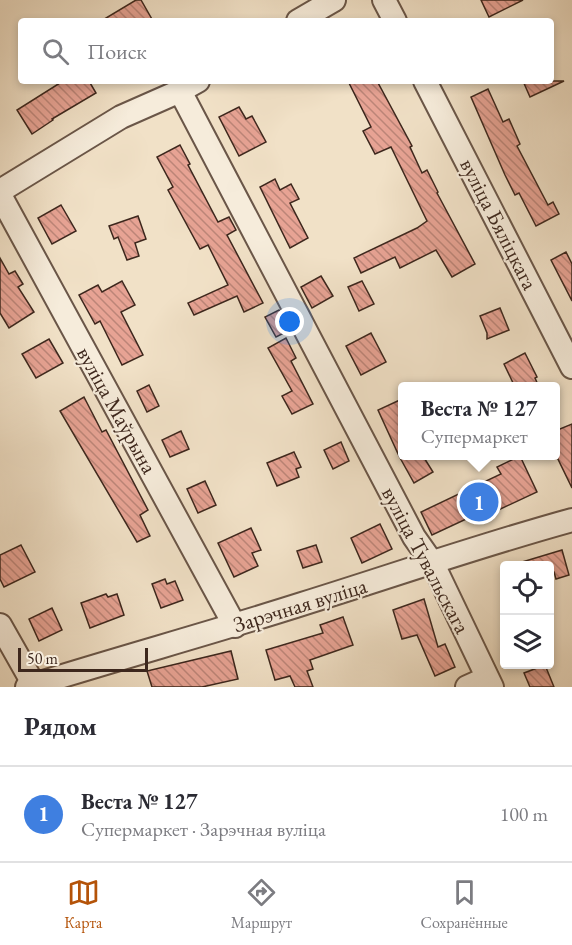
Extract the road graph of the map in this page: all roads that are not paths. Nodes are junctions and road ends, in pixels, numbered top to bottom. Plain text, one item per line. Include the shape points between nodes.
1 (334, 0) edge
2 (384, 0) edge
3 (303, 18) edge
4 (393, 18) edge
5 (427, 84) edge
6 (189, 86) edge
7 (0, 193) edge
8 (572, 367) edge
9 (572, 520) edge
10 (433, 564) junction
11 (0, 625) edge
12 (235, 626) junction
13 (482, 684) edge
14 (31, 686) edge

1 - 3 street
2 - 4 street
5 - 8 street, вуліца Бяліцкага
6 - 7 street via 120,117
6 - 10 street, вуліца Тувальскага via 414,537
7 - 12 street, вуліца Маўрына
9 - 10 street, Зарэчная вуліца
10 - 12 street, Зарэчная вуліца
10 - 13 street, вуліца Тувальскага
11 - 14 street
12 - 14 street, Зарэчная вуліца

